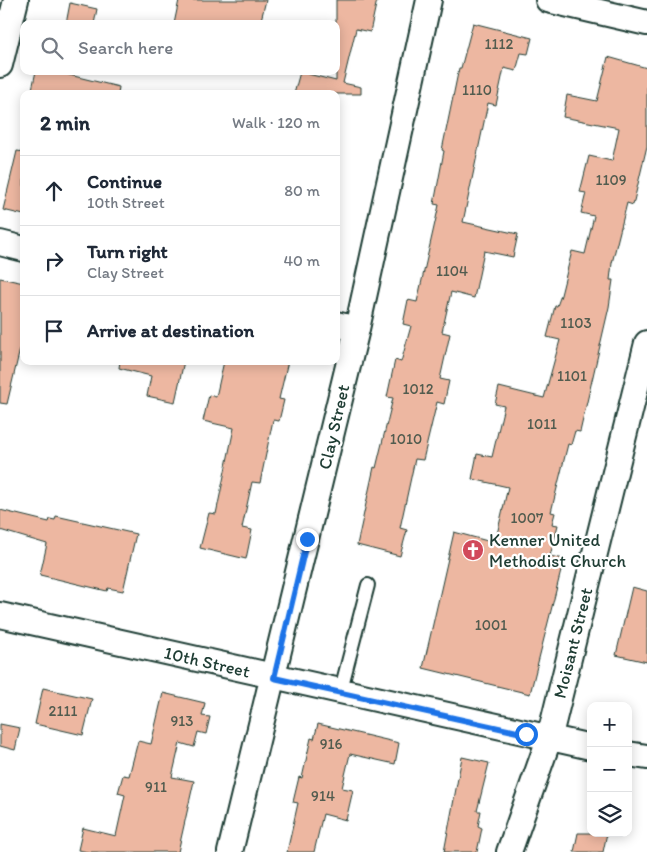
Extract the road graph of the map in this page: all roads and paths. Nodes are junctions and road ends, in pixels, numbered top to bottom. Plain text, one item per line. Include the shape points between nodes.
1 (16, 0) edge
2 (429, 0) edge
3 (548, 0) edge
4 (647, 23) edge
5 (0, 65) edge
6 (0, 244) edge
7 (20, 248) edge
8 (347, 327) edge
9 (647, 343) edge
10 (340, 361) edge
11 (339, 365) edge
12 (368, 585) dead end
13 (0, 615) edge
14 (274, 678) junction
15 (340, 692) junction
16 (549, 739) junction
17 (587, 746) edge
18 (632, 755) edge
19 (647, 757) edge
20 (230, 852) edge
21 (510, 852) edge

1 - 5 street
2 - 8 street, Clay Street
3 - 4 street
6 - 7 street
8 - 10 street, Clay Street
9 - 16 street, Moisant Street
11 - 14 street, Clay Street
12 - 15 lane
13 - 14 street, 10th Street
14 - 15 street, 10th Street
14 - 20 street, Clay Street
15 - 16 street, 10th Street
16 - 17 street, 10th Street
16 - 21 street, Moisant Street
18 - 19 street

